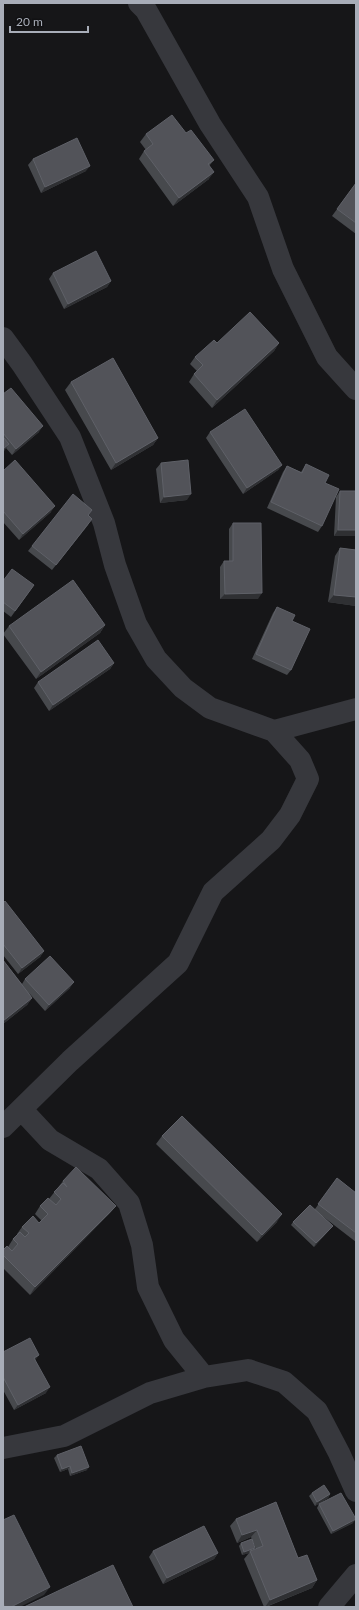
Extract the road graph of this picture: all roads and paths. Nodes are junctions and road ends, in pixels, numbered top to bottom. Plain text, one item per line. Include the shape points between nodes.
1 (139, 3) edge
2 (3, 338) edge
3 (356, 388) edge
4 (356, 709) edge
5 (274, 731) junction
6 (22, 1110) junction
7 (3, 1127) edge
8 (204, 1377) junction
9 (3, 1448) edge
10 (356, 1491) edge
11 (356, 1575) edge
12 (329, 1607) edge

1 - 3 street via 146,10 210,124 258,197 283,269 327,357
2 - 5 street via 70,437 104,523 115,565 136,624 156,659 183,688 210,708
4 - 5 street
5 - 6 street via 300,760 308,779 290,815 271,840 213,892 178,963 70,1061
6 - 7 street
6 - 8 street via 50,1140 99,1169 129,1203 142,1245 148,1287 174,1340
8 - 9 street via 150,1393 64,1436
8 - 10 street via 248,1370 284,1382 317,1412 340,1453
11 - 12 street

